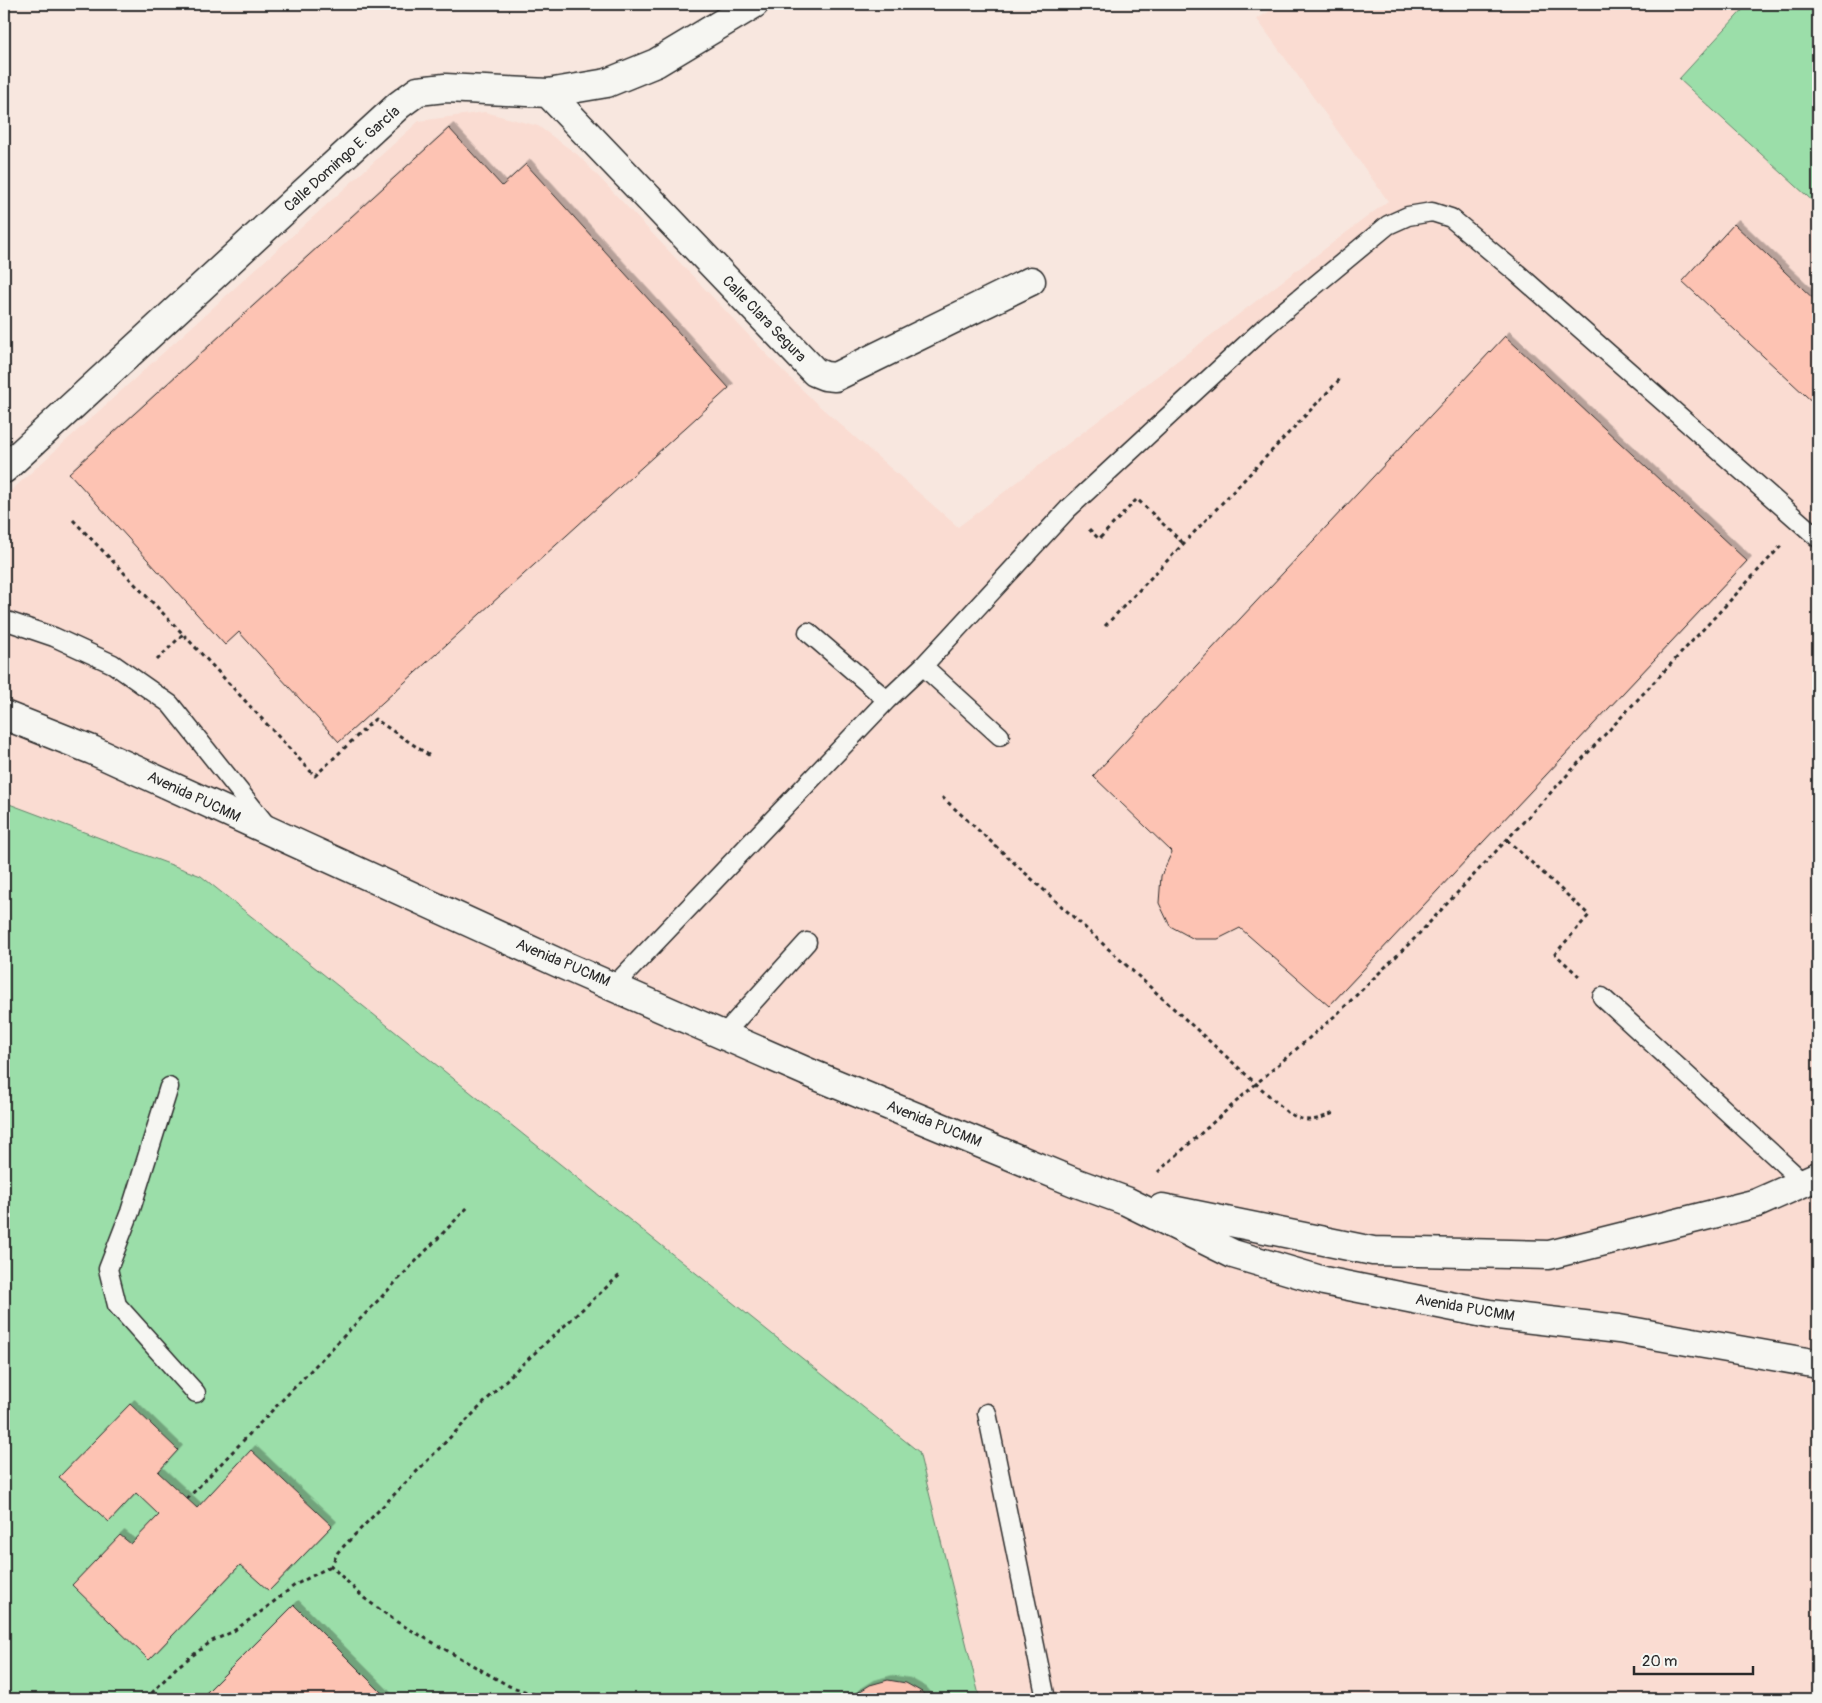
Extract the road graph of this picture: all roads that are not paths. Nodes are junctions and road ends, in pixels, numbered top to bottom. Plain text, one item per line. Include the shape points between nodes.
1 (754, 4) edge
2 (548, 92) junction
3 (1031, 281) dead end
4 (4, 469) edge
5 (1818, 538) edge
6 (4, 620) edge
7 (808, 632) dead end
8 (923, 666) junction
9 (887, 700) junction
10 (4, 715) edge
11 (1000, 736) dead end
12 (273, 833) junction
13 (807, 942) dead end
14 (614, 986) junction
15 (1602, 997) road end
16 (724, 1035) junction
17 (170, 1087) dead end
18 (1811, 1179) edge
19 (1126, 1201) junction
20 (1818, 1364) edge
21 (196, 1393) dead end
22 (987, 1413) dead end
23 (1046, 1699) edge

1 - 2 street, Calle Domingo E. García via 656,63 607,83
2 - 3 street, Calle Clara Segura via 815,372 825,376 835,377
2 - 4 street, Calle Domingo E. García via 445,88 418,91
5 - 8 lane via 1451,218 1432,212 1408,216 1388,225 1266,326 1068,509
6 - 12 lane via 113,664 170,704
7 - 9 lane
8 - 9 lane
8 - 11 lane
9 - 14 lane
10 - 12 street, Avenida PUCMM via 92,750
12 - 14 street, Avenida PUCMM
13 - 16 lane
14 - 16 street, Avenida PUCMM
15 - 18 lane
16 - 19 street, Avenida PUCMM
17 - 21 lane via 108,1269 117,1305
18 - 19 street, Avenida PUCMM via 1756,1203 1549,1255 1373,1251
19 - 20 street, Avenida PUCMM via 1233,1254 1324,1280 1489,1314 1619,1329
22 - 23 lane

